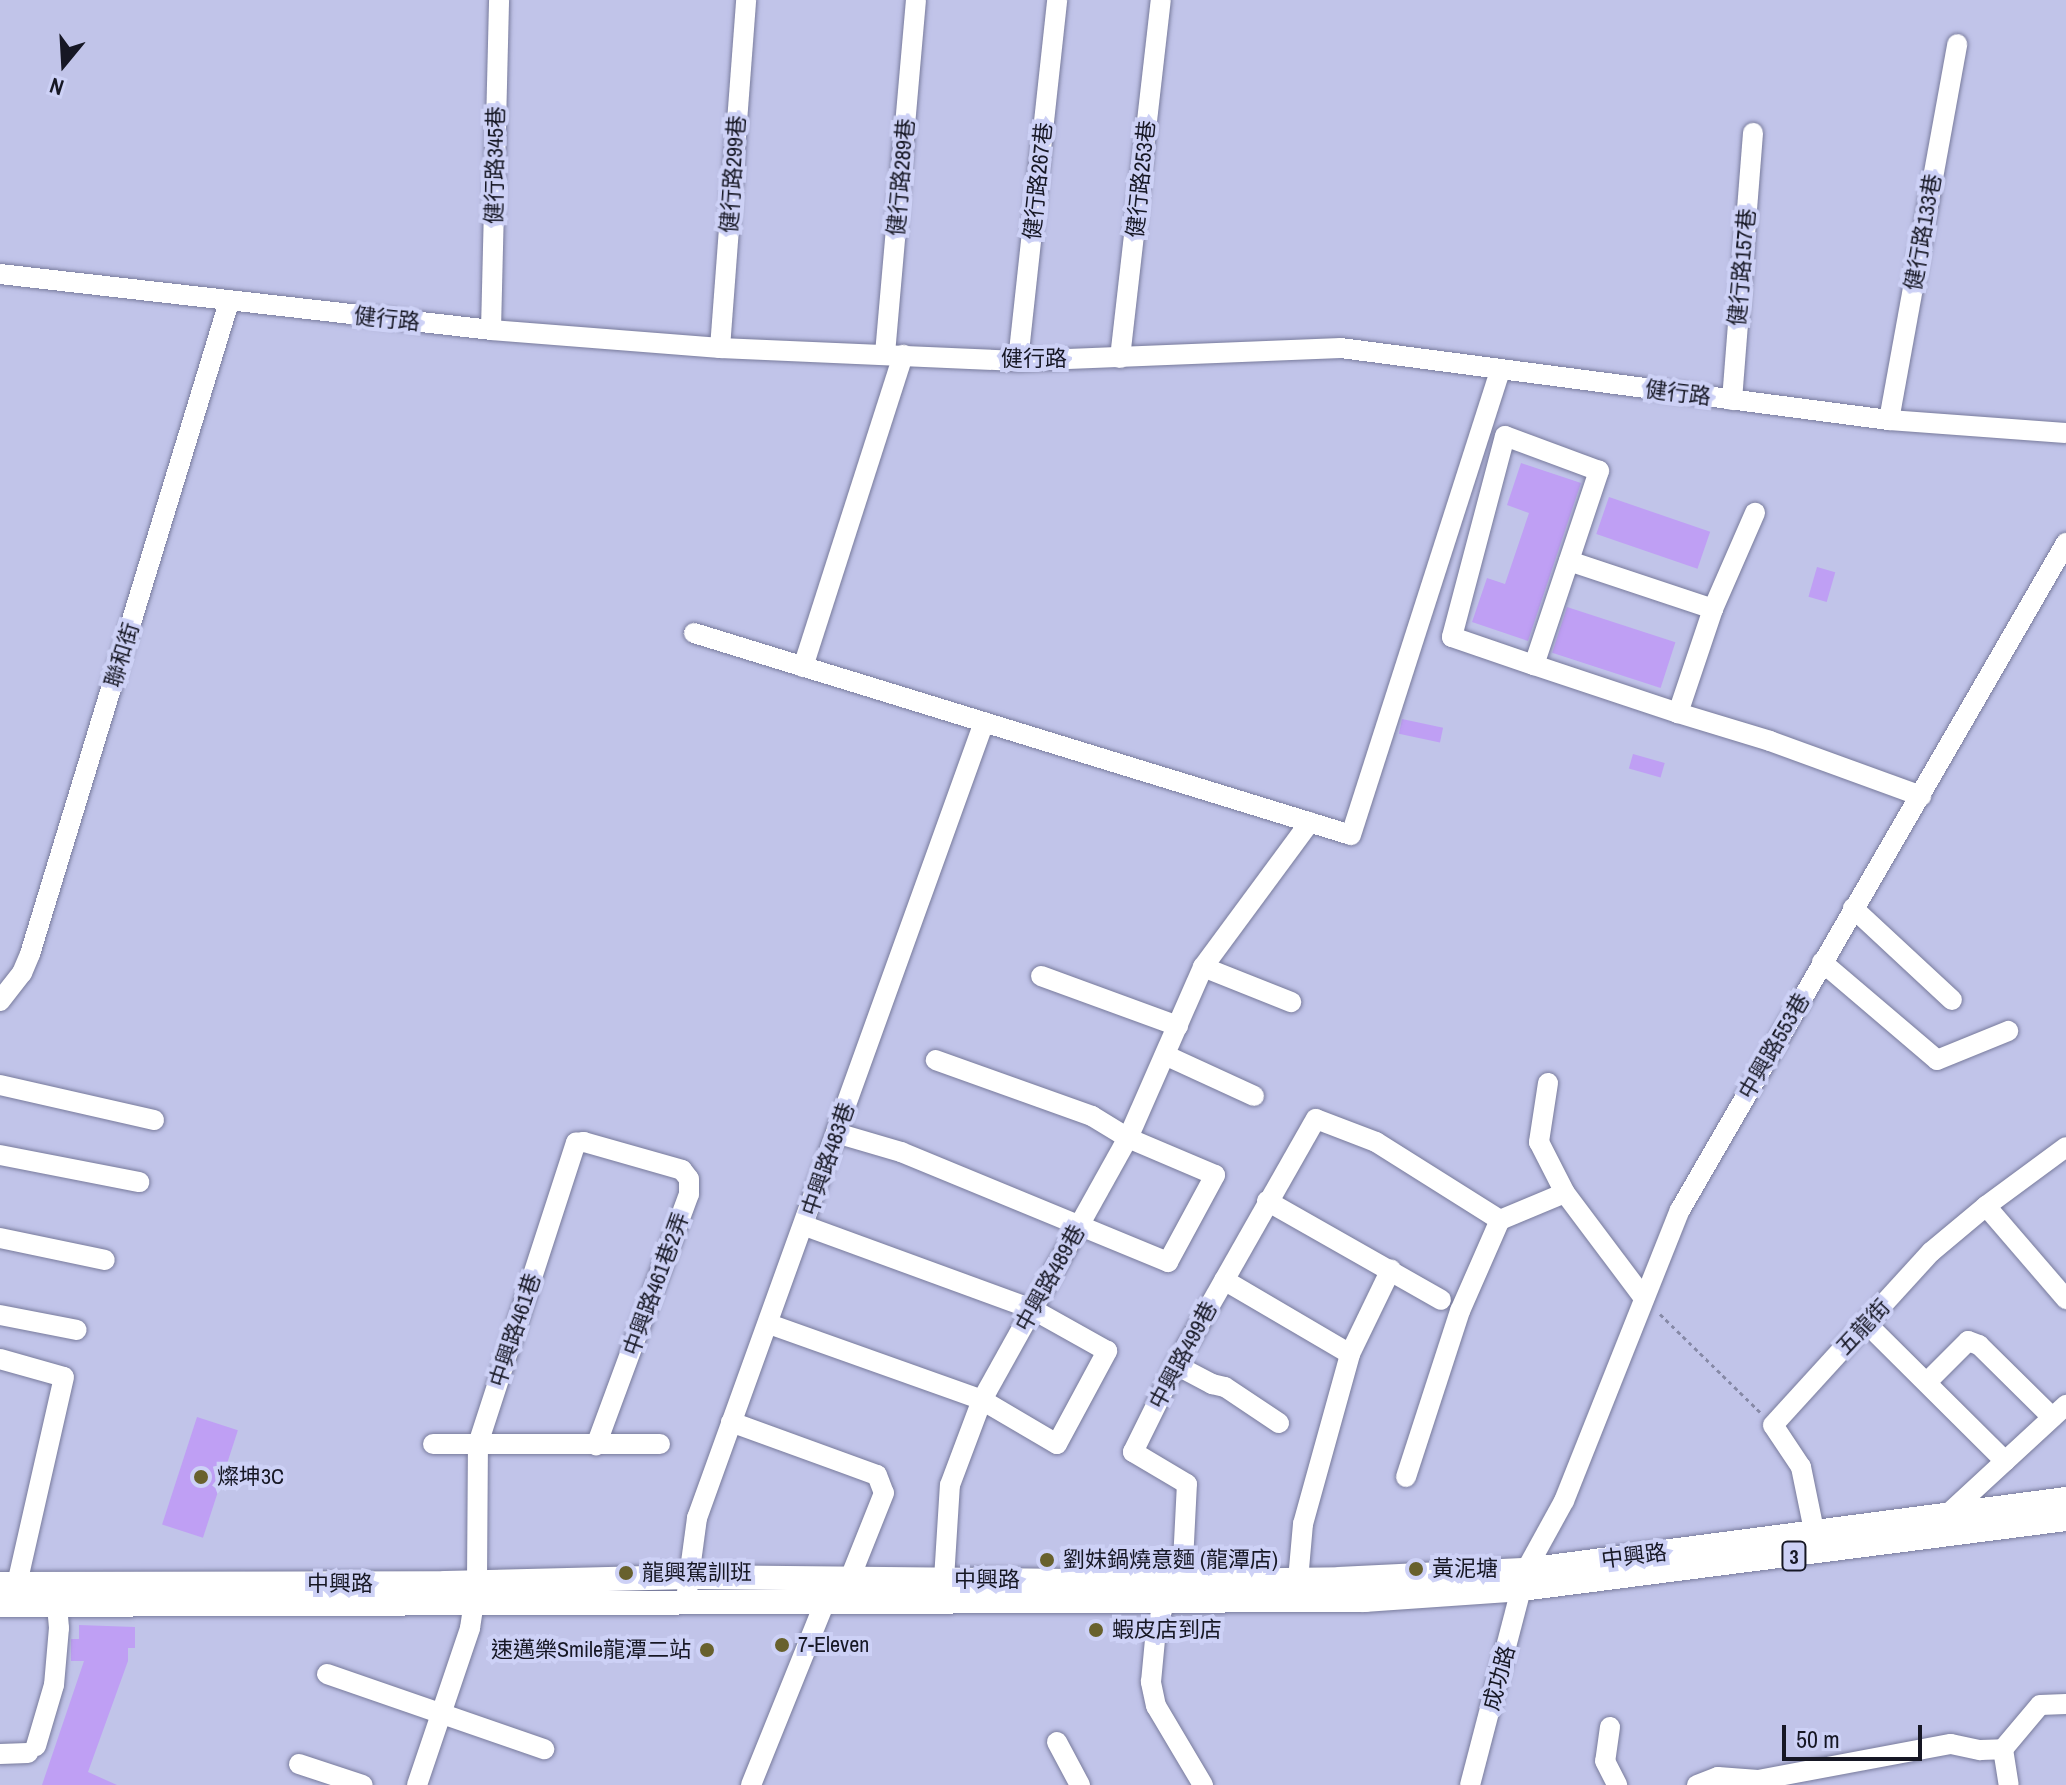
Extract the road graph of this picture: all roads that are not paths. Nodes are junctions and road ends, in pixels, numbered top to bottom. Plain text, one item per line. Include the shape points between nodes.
1 (499, 0) edge
2 (746, 0) edge
3 (916, 0) edge
4 (1057, 0) edge
5 (1161, 0) edge
6 (1957, 44) dead end
7 (1753, 133) dead end
8 (0, 274) edge
9 (229, 302) junction
10 (491, 330) junction
11 (720, 348) junction
12 (894, 355) junction
13 (1120, 358) junction
14 (1018, 361) junction
15 (1500, 371) junction
16 (1732, 400) junction
17 (1889, 420) junction
18 (2066, 433) edge
19 (1755, 513) dead end
20 (2066, 543) edge
21 (1569, 561) junction
22 (1713, 609) junction
23 (694, 633) dead end
24 (1534, 665) junction
25 (803, 667) junction
26 (1678, 713) junction
27 (984, 722) junction
28 (1921, 796) junction
29 (1310, 822) junction
30 (1853, 908) junction
31 (1822, 962) junction
32 (1203, 967) junction
33 (1041, 976) dead end
34 (1952, 1000) dead end
35 (0, 1001) edge
36 (1291, 1002) dead end
37 (1178, 1026) junction
38 (2008, 1031) dead end
39 (1165, 1055) junction
40 (936, 1060) dead end
41 (1548, 1083) dead end
42 (0, 1085) edge
43 (1254, 1096) dead end
44 (154, 1120) dead end
45 (836, 1133) junction
46 (1128, 1138) junction
47 (2066, 1147) edge
48 (0, 1155) edge
49 (634, 1157) joint
50 (139, 1182) dead end
51 (1565, 1193) junction
52 (1267, 1201) junction
53 (1986, 1206) junction
54 (1500, 1220) junction
55 (1081, 1223) junction
56 (805, 1226) junction
57 (0, 1238) edge
58 (105, 1260) dead end
59 (1391, 1269) junction
60 (1224, 1280) junction
61 (1643, 1297) junction
62 (2066, 1299) edge
63 (1441, 1300) dead end
64 (1032, 1309) junction
65 (0, 1315) edge
66 (1866, 1323) junction
67 (769, 1324) junction
68 (77, 1330) dead end
69 (1350, 1354) junction
70 (0, 1359) edge
71 (1176, 1365) junction
72 (1927, 1382) junction
73 (982, 1400) junction
74 (2059, 1411) edge
75 (731, 1422) junction
76 (1279, 1423) dead end
77 (433, 1444) dead end
78 (478, 1444) junction
79 (660, 1444) dead end
80 (596, 1445) junction
81 (2005, 1461) junction
82 (1406, 1477) dead end
83 (2066, 1499) edge
84 (1950, 1512) junction
85 (2066, 1519) edge
86 (1817, 1544) junction
87 (1524, 1579) junction
88 (1298, 1580) junction
89 (834, 1586) junction
90 (688, 1589) junction
91 (1168, 1590) junction
92 (943, 1591) junction
93 (476, 1593) junction
94 (7, 1595) edge
95 (56, 1595) junction
96 (327, 1674) dead end
97 (2066, 1704) edge
98 (441, 1715) junction
99 (1610, 1727) dead end
100 (1057, 1742) dead end
101 (544, 1749) dead end
102 (2003, 1749) junction
103 (0, 1754) edge
104 (299, 1764) dead end
105 (363, 1785) edge
106 (417, 1785) edge
107 (751, 1785) edge
108 (1080, 1785) edge
109 (1203, 1785) edge
110 (1470, 1785) edge
111 (1617, 1785) edge
112 (1697, 1785) edge
113 (2009, 1785) edge

1 - 10 street, 健行路345巷
2 - 11 street, 健行路299巷
3 - 12 street, 健行路289巷
4 - 14 street, 健行路267巷
5 - 13 street, 健行路253巷
6 - 17 street, 健行路133巷
7 - 16 street, 健行路157巷
8 - 9 street, 健行路
9 - 10 street, 健行路
9 - 35 street, 聯和街 via 30,954
10 - 11 street, 健行路
11 - 12 street, 健行路
12 - 14 street, 健行路
12 - 25 street, 健行路289巷
13 - 14 street, 健行路
13 - 15 street, 健行路 via 1341,348
15 - 16 street, 健行路
15 - 29 street via 1351,835
16 - 17 street, 健行路
17 - 18 street, 健行路
19 - 22 street
20 - 28 street, 中興路553巷
21 - 22 street
21 - 24 street
21 - 24 street via 1599,471 1505,436 1452,637
22 - 26 street
23 - 25 street
24 - 26 street
25 - 27 street
26 - 28 street
27 - 29 street
27 - 45 street, 中興路483巷
28 - 30 street, 中興路553巷
29 - 32 street, 中興路489巷
30 - 31 street, 中興路553巷
30 - 34 street
31 - 38 street via 1937,1060
31 - 61 street, 中興路553巷 via 1680,1210
32 - 36 street
32 - 37 street, 中興路489巷
33 - 37 street
37 - 39 street, 中興路489巷
39 - 43 street
39 - 46 street, 中興路489巷
40 - 46 street via 1092,1116
41 - 51 street via 1539,1142
42 - 44 street
45 - 55 street via 901,1152
45 - 56 street, 中興路483巷
46 - 55 street, 中興路489巷
46 - 55 street via 1215,1175 1191,1221 1168,1262
47 - 53 street, 五龍街
48 - 50 street
49 - 78 street, 中興路461巷 via 576,1143
49 - 80 street, 中興路461巷2弄 via 682,1170 689,1179 689,1194
51 - 54 street
51 - 61 street
52 - 54 street, 中興路499巷 via 1316,1119 1376,1142
52 - 59 street
52 - 60 street, 中興路499巷
53 - 62 street
53 - 66 street, 五龍街 via 1931,1252
54 - 82 street via 1460,1311
55 - 64 street, 中興路489巷
56 - 64 street
56 - 67 street, 中興路483巷
57 - 58 street
59 - 63 street
59 - 69 street
60 - 69 street
60 - 71 street, 中興路499巷
61 - 87 street, 中興路553巷 via 1564,1501
64 - 73 street, 中興路489巷
64 - 73 street via 1107,1351 1057,1444
65 - 68 street
66 - 72 street
66 - 86 street, 五龍街 via 1773,1425 1801,1467
67 - 73 street
67 - 75 street, 中興路483巷
69 - 88 street via 1303,1524
70 - 94 street via 64,1377
71 - 76 street via 1225,1387
71 - 91 street, 中興路499巷 via 1133,1452 1187,1484 1183,1562
72 - 74 street via 1968,1341
72 - 81 street
73 - 92 street, 中興路489巷 via 950,1485
74 - 81 street
75 - 89 street via 877,1475 884,1493
75 - 90 street, 中興路483巷 via 697,1518
77 - 78 street
78 - 80 street
78 - 93 street, 中興路461巷
79 - 80 street
81 - 84 street
83 - 84 main road, 中興路 / 3
84 - 86 main road, 中興路 / 3
85 - 86 main road, 中興路 / 3
86 - 87 main road, 中興路 / 3
87 - 88 main road, 中興路 / 3
87 - 91 main road, 中興路 / 3 via 1365,1600
87 - 110 street, 成功路
88 - 91 main road, 中興路 / 3
89 - 90 main road, 中興路 / 3
89 - 92 main road, 中興路 / 3
89 - 92 main road, 中興路 / 3
89 - 107 street
90 - 93 main road, 中興路 / 3
91 - 92 main road, 中興路 / 3
91 - 109 street via 1156,1629 1151,1682 1156,1706
93 - 95 main road, 中興路 / 3
93 - 98 street, 中興路461巷
94 - 95 main road, 中興路 / 3
95 - 103 street via 54,1685 32,1749
96 - 98 street
97 - 102 street via 2040,1705
98 - 101 street
98 - 106 street, 中興路461巷
99 - 111 street via 1605,1761
100 - 108 street
102 - 112 street via 1951,1744 1758,1780 1718,1777
102 - 113 street
104 - 105 street

